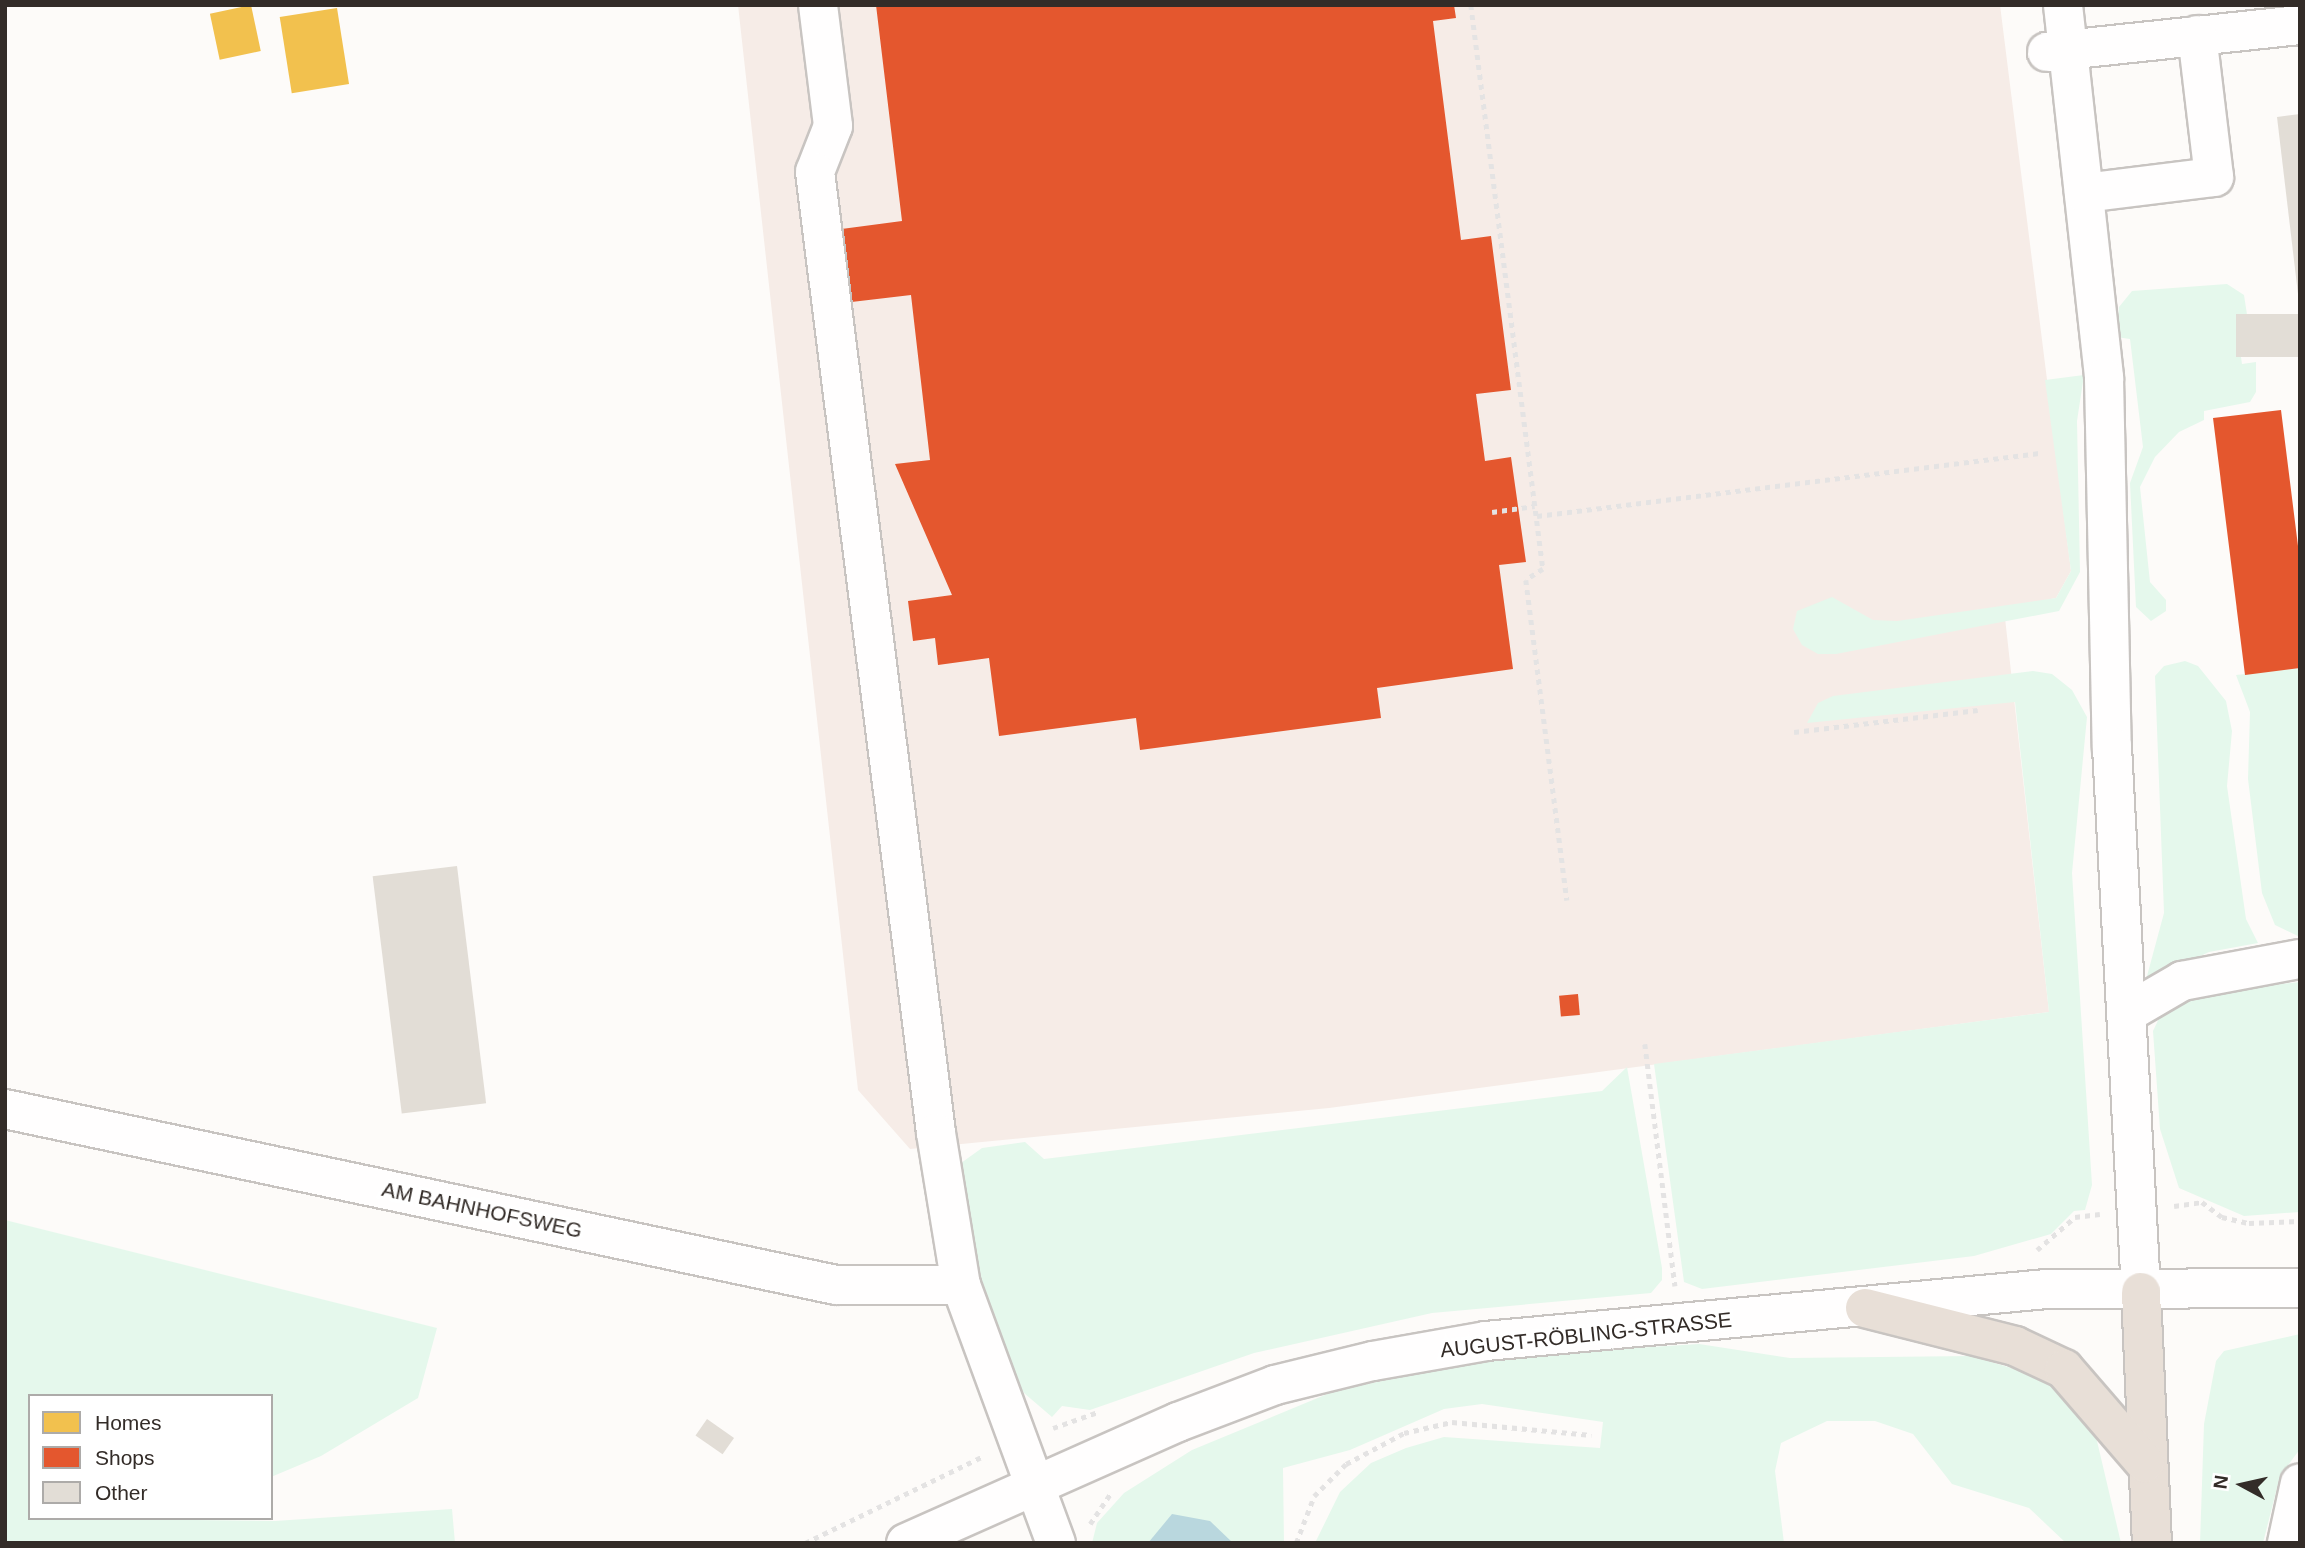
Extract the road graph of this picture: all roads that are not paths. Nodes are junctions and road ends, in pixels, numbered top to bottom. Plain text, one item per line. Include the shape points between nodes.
1 (818, 5) edge
2 (2063, 5) edge
3 (2300, 25) edge
4 (2197, 35) junction
5 (2058, 50) junction
6 (2084, 192) junction
7 (2300, 959) edge
8 (2127, 1013) junction
9 (5, 1108) edge
10 (961, 1284) junction
11 (2300, 1288) edge
12 (2141, 1292) junction
13 (1865, 1308) junction
14 (2145, 1463) junction
15 (1036, 1483) junction
16 (2300, 1483) edge
17 (906, 1543) edge
18 (1056, 1543) edge
19 (2152, 1543) edge
20 (2287, 1543) edge

1 - 10 street via 834,125 815,172
2 - 5 street
3 - 4 street
4 - 5 street
4 - 6 street via 2214,177
5 - 6 street
6 - 8 street via 2104,378 2112,747
7 - 8 street via 2182,981
8 - 12 street
9 - 10 street, AM BAHNHOFSWEG via 836,1285
10 - 15 street
11 - 12 street, AUGUST-RÖBLING-STRASSE
12 - 13 street, AUGUST-RÖBLING-STRASSE via 2071,1287
12 - 14 highway
13 - 14 highway via 2015,1346 2064,1369
13 - 15 street, AUGUST-RÖBLING-STRASSE via 1486,1341 1373,1361 1275,1385
14 - 19 highway
15 - 17 street, AUGUST-RÖBLING-STRASSE
15 - 18 street
16 - 20 street

